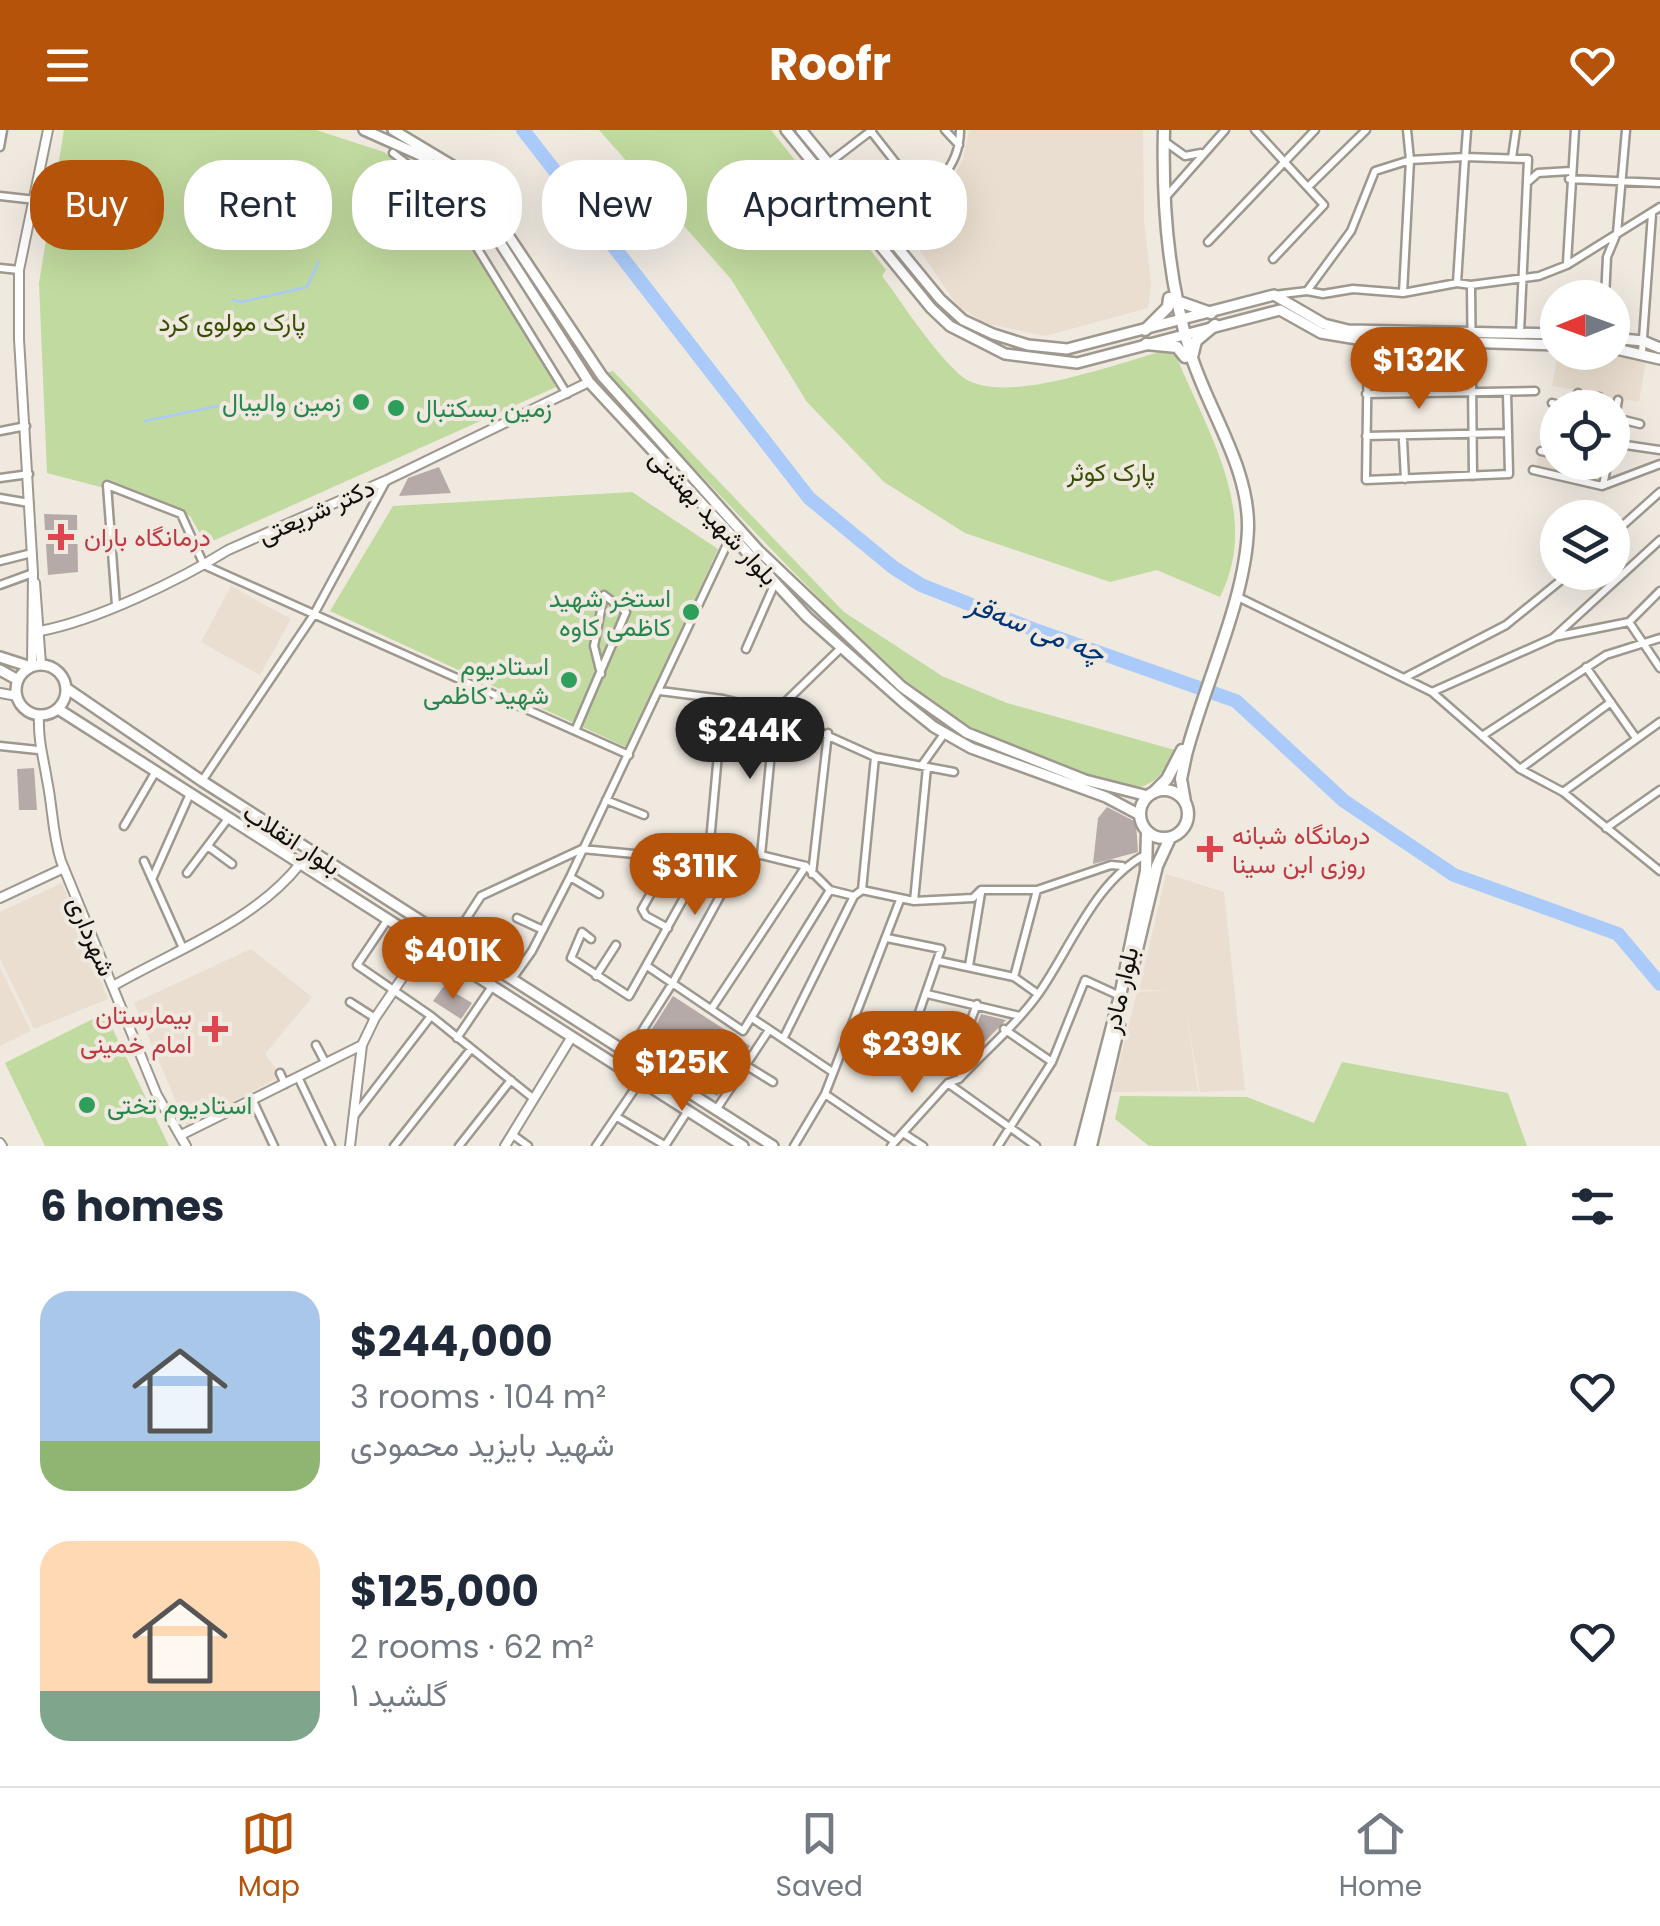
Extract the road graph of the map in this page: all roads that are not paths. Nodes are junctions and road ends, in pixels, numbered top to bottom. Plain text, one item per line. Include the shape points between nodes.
1 (3, 130) edge
2 (48, 130) edge
3 (364, 130) edge
4 (394, 130) edge
5 (786, 130) edge
6 (802, 130) edge
7 (871, 130) edge
8 (945, 130) edge
9 (960, 130) edge
10 (1225, 130) edge
11 (1255, 130) edge
12 (1315, 130) edge
13 (1366, 130) edge
14 (1407, 130) edge
15 (1467, 130) edge
16 (1516, 130) edge
17 (1574, 130) edge
18 (1626, 130) edge
19 (1162, 133) edge
20 (960, 146) junction
21 (0, 147) edge
22 (1202, 153) junction
23 (393, 154) dead end
24 (1465, 157) junction
25 (1512, 159) junction
26 (43, 160) edge
27 (827, 160) edge
28 (833, 160) edge
29 (894, 160) edge
30 (956, 160) edge
31 (1410, 160) junction
32 (1282, 163) junction
33 (1570, 175) junction
34 (1622, 180) junction
35 (1526, 182) junction
36 (1660, 183) edge
37 (1308, 188) junction
38 (0, 196) edge
39 (1165, 198) junction
40 (30, 199) edge
41 (1660, 206) edge
42 (1652, 213) junction
43 (30, 226) edge
44 (1617, 233) junction
45 (1208, 242) dead end
46 (1656, 247) edge
47 (901, 250) edge
48 (1272, 259) dead end
49 (1568, 265) junction
50 (0, 268) edge
51 (20, 270) junction
52 (1650, 274) junction
53 (1660, 274) edge
54 (1522, 279) junction
55 (1606, 280) edge
56 (1457, 283) junction
57 (1471, 285) junction
58 (1307, 291) junction
59 (1403, 293) junction
60 (1274, 295) junction
61 (1173, 300) junction
62 (1210, 313) junction
63 (1215, 325) junction
64 (1180, 328) junction
65 (1145, 330) junction
66 (1520, 333) junction
67 (1540, 334) edge
68 (1469, 336) junction
69 (1368, 340) junction
70 (1540, 343) edge
71 (1630, 343) edge
72 (1146, 344) junction
73 (1643, 346) junction
74 (1630, 347) edge
75 (1660, 348) edge
76 (1066, 349) junction
77 (1189, 358) junction
78 (1660, 360) edge
79 (1066, 362) junction
80 (602, 376) junction
81 (589, 382) junction
82 (1535, 391) dead end
83 (1507, 392) junction
84 (1470, 393) junction
85 (567, 394) junction
86 (1366, 394) junction
87 (1630, 421) edge
88 (1640, 424) dead end
89 (26, 426) junction
90 (0, 431) edge
91 (1508, 433) junction
92 (1471, 434) junction
93 (1366, 436) junction
94 (1404, 440) dead end
95 (1630, 446) edge
96 (1660, 450) edge
97 (1660, 464) edge
98 (1533, 470) dead end
99 (29, 474) junction
100 (1472, 476) junction
101 (0, 478) edge
102 (1405, 479) junction
103 (387, 480) junction
104 (1604, 480) edge
105 (1602, 486) junction
106 (1660, 492) edge
107 (0, 498) edge
108 (30, 503) junction
109 (1630, 519) edge
110 (730, 538) junction
111 (1660, 540) edge
112 (32, 553) junction
113 (0, 561) edge
114 (204, 566) junction
115 (33, 574) junction
116 (775, 583) junction
117 (0, 585) edge
118 (1551, 590) edge
119 (1660, 591) edge
120 (1234, 594) junction
121 (116, 605) junction
122 (1229, 607) junction
123 (313, 616) junction
124 (1629, 622) junction
125 (40, 632) junction
126 (1552, 638) junction
127 (1660, 638) edge
128 (1647, 644) junction
129 (842, 647) junction
130 (746, 649) dead end
131 (1660, 652) edge
132 (0, 657) edge
133 (35, 666) junction
134 (1586, 667) junction
135 (1660, 668) edge
136 (0, 670) edge
137 (601, 674) junction
138 (1403, 678) junction
139 (18, 680) junction
140 (66, 688) junction
141 (660, 690) junction
142 (1432, 692) junction
143 (0, 693) edge
144 (17, 696) junction
145 (723, 699) junction
146 (1611, 702) junction
147 (58, 709) junction
148 (775, 712) junction
149 (39, 715) junction
150 (1660, 722) edge
151 (575, 732) junction
152 (828, 733) junction
153 (944, 734) junction
154 (1482, 736) junction
155 (1636, 738) junction
156 (0, 746) edge
157 (1185, 749) junction
158 (38, 750) junction
159 (628, 756) junction
160 (875, 757) junction
161 (924, 766) junction
162 (1520, 769) junction
163 (156, 772) junction
164 (954, 772) dead end
165 (202, 781) junction
166 (1660, 790) edge
167 (1563, 792) junction
168 (1150, 794) junction
169 (189, 796) junction
170 (606, 800) junction
171 (1185, 802) junction
172 (644, 815) dead end
173 (1140, 815) junction
174 (227, 820) junction
175 (124, 826) dead end
176 (1606, 828) junction
177 (1147, 832) junction
178 (1170, 838) junction
179 (209, 847) junction
180 (582, 849) junction
181 (709, 853) junction
182 (1148, 854) junction
183 (761, 855) junction
184 (320, 857) junction
185 (741, 858) junction
186 (144, 861) dead end
187 (232, 864) dead end
188 (300, 864) junction
189 (806, 866) junction
190 (1123, 866) junction
191 (64, 868) junction
192 (1660, 870) edge
193 (187, 873) dead end
194 (662, 874) junction
195 (812, 874) junction
196 (570, 877) junction
197 (152, 878) junction
198 (830, 890) junction
199 (862, 890) junction
200 (981, 890) junction
201 (1037, 890) junction
202 (599, 894) dead end
203 (688, 894) junction
204 (854, 896) junction
205 (0, 898) edge
206 (900, 900) junction
207 (914, 901) junction
208 (517, 918) dead end
209 (388, 919) junction
210 (668, 928) junction
211 (543, 930) junction
212 (887, 938) junction
213 (591, 939) dead end
214 (452, 941) junction
215 (426, 942) junction
216 (182, 946) junction
217 (616, 946) dead end
218 (940, 961) junction
219 (647, 966) junction
220 (968, 966) junction
221 (596, 976) junction
222 (1014, 978) junction
223 (512, 979) junction
224 (672, 984) junction
225 (493, 985) junction
226 (113, 986) junction
227 (393, 990) junction
228 (927, 994) junction
229 (1038, 994) junction
230 (1120, 996) junction
231 (350, 1002) dead end
232 (977, 1004) junction
233 (712, 1008) junction
234 (432, 1016) junction
235 (1020, 1016) junction
236 (375, 1018) junction
237 (752, 1018) junction
238 (1004, 1029) junction
239 (769, 1030) junction
240 (784, 1037) junction
241 (457, 1038) junction
242 (571, 1038) junction
243 (846, 1040) junction
244 (316, 1045) dead end
245 (362, 1046) junction
246 (471, 1049) junction
247 (628, 1053) junction
248 (905, 1053) junction
249 (325, 1062) junction
250 (1052, 1062) junction
251 (747, 1066) junction
252 (831, 1071) junction
253 (280, 1073) dead end
254 (298, 1077) junction
255 (512, 1080) junction
256 (640, 1081) junction
257 (773, 1082) dead end
258 (948, 1083) junction
259 (285, 1084) junction
260 (679, 1086) junction
261 (660, 1094) junction
262 (825, 1094) junction
263 (534, 1100) junction
264 (253, 1101) junction
265 (716, 1110) junction
266 (688, 1112) junction
267 (354, 1116) junction
268 (617, 1117) junction
269 (1008, 1127) junction
270 (904, 1133) junction
271 (182, 1135) junction
272 (513, 1135) junction
273 (893, 1144) edge
274 (737, 1145) edge
275 (186, 1146) edge
276 (274, 1146) edge
277 (331, 1146) edge
278 (350, 1146) edge
279 (394, 1146) edge
280 (459, 1146) edge
281 (505, 1146) edge
282 (528, 1146) edge
283 (596, 1146) edge
284 (666, 1146) edge
285 (773, 1146) edge
286 (794, 1146) edge
287 (923, 1146) edge
288 (998, 1146) edge
289 (1036, 1146) edge
290 (1082, 1146) edge
291 (1091, 1146) edge

1 - 21 street
2 - 26 street
3 - 81 main road, بلوار شهید بهشتی via 420,155 458,184
4 - 80 main road, بلوار شهید بهشتی via 476,187
5 - 79 main road via 950,326 1005,354
6 - 27 main road
7 - 28 street
7 - 29 street
8 - 20 street
9 - 20 street
10 - 22 street
11 - 32 street
12 - 32 street
13 - 37 street
14 - 31 street
15 - 24 street
16 - 25 street
17 - 33 street
18 - 34 street
19 - 22 street via 1186,156
19 - 39 main road
19 - 61 main road via 1160,233
20 - 30 street
22 - 39 street
23 - 85 street via 442,191
24 - 25 street
24 - 31 street
24 - 56 street
25 - 35 street via 1528,159
31 - 58 street via 1375,172 1351,231
31 - 59 street
32 - 37 street
32 - 45 street
33 - 34 street
33 - 35 street via 1538,173
33 - 49 street
34 - 36 street
34 - 44 street
35 - 54 street
37 - 48 street via 1324,206
38 - 40 street
39 - 61 main road
41 - 42 street
42 - 44 street
42 - 46 street
43 - 51 street
44 - 49 street
44 - 55 street
46 - 52 street
47 - 76 main road via 964,320 1028,346
49 - 54 street
50 - 51 street
51 - 89 street
52 - 53 street
52 - 73 street
54 - 57 street
54 - 66 street
56 - 57 street
56 - 59 street
57 - 68 street
58 - 59 street
58 - 60 street
60 - 62 main road
60 - 68 main road via 1348,330
61 - 62 main road
61 - 64 main road
61 - 65 main road
62 - 64 main road
63 - 64 main road
63 - 69 main road via 1280,310 1321,334
63 - 77 main road via 1196,341
64 - 65 main road
64 - 72 main road
64 - 77 main road
65 - 76 main road
66 - 67 main road
66 - 68 main road
68 - 69 main road
68 - 70 main road
68 - 84 street
69 - 86 street
71 - 73 main road
72 - 77 main road via 1177,347
72 - 79 main road
73 - 74 main road
73 - 75 main road
73 - 78 main road
76 - 79 main road
77 - 120 main road via 1246,497 1246,548
77 - 122 main road via 1238,491 1239,550
80 - 81 main road
80 - 168 main road, بلوار شهید بهشتی via 758,550 902,686 967,733 1085,780
81 - 85 street, دکتر شریعتی
81 - 110 main road, بلوار شهید بهشتی
82 - 83 street
83 - 84 street
83 - 91 street
84 - 86 street
84 - 92 street
85 - 103 street, دکتر شریعتی
86 - 93 street
87 - 88 street
89 - 90 street
89 - 99 street
91 - 92 street
91 - 100 street via 1509,474
92 - 93 street
92 - 100 street
93 - 102 street via 1366,480
94 - 102 street
95 - 96 street
97 - 105 street
98 - 105 street
99 - 101 street
99 - 108 street
100 - 102 street
103 - 114 street, دکتر شریعتی
103 - 123 street
104 - 105 street
106 - 109 street
107 - 108 street
108 - 112 street
110 - 116 main road, بلوار شهید بهشتی
110 - 141 street
111 - 126 street
112 - 113 street
112 - 115 street
114 - 121 street, دکتر شریعتی
114 - 121 street via 181,514 108,485
114 - 123 street
115 - 117 street
115 - 125 street
115 - 133 street
116 - 129 main road, بلوار شهید بهشتی
116 - 130 street
118 - 138 street
119 - 124 street
120 - 122 main road
120 - 138 street
121 - 125 street, دکتر شریعتی
122 - 157 main road
123 - 151 street
123 - 165 street
124 - 126 street
124 - 128 street
125 - 133 street
126 - 142 street
127 - 128 street
128 - 131 street
128 - 134 street
128 - 135 street
129 - 148 street
129 - 153 main road, بلوار شهید بهشتی
132 - 133 main road
133 - 139 main road
133 - 140 main road via 58,671
134 - 146 street
134 - 154 street
136 - 139 main road
137 - 137 street via 626,612 604,594 594,646
137 - 151 street
138 - 142 street
139 - 144 main road
140 - 147 main road
140 - 165 main road, بلوار انقلاب
141 - 145 street
141 - 159 street
142 - 154 street
143 - 144 street
144 - 149 main road
145 - 148 street
145 - 181 street
146 - 155 street
146 - 162 street
147 - 149 main road
147 - 163 main road, بلوار انقلاب
148 - 152 street
148 - 183 street
149 - 158 street, شهرداری
150 - 155 street
151 - 159 street
152 - 160 street
152 - 195 street
153 - 161 street
153 - 173 main road, بلوار شهید بهشتی
154 - 162 street
155 - 167 street
156 - 158 street
157 - 168 main road
157 - 171 main road
158 - 191 street, شهرداری
159 - 170 street
160 - 161 street
160 - 199 street
161 - 164 street
161 - 207 street
162 - 167 street
163 - 169 main road, بلوار انقلاب
163 - 175 street
165 - 184 main road, بلوار انقلاب
166 - 176 street
167 - 176 street
168 - 171 main road via 1174,792
168 - 173 main road
169 - 174 main road, بلوار انقلاب
169 - 197 street
170 - 172 street
170 - 180 street
171 - 178 main road via 1186,824
173 - 177 main road
174 - 179 street
174 - 188 main road, بلوار انقلاب
176 - 192 street
177 - 178 main road
177 - 182 main road, بلوار مادر
178 - 291 main road, بلوار مادر via 1157,866
179 - 187 street
179 - 193 street
180 - 194 street via 645,855
180 - 196 street
180 - 214 street via 481,896
181 - 185 street
181 - 203 street
182 - 190 street
182 - 230 main road, بلوار مادر
183 - 185 street
183 - 189 street
184 - 188 main road
184 - 214 main road, بلوار انقلاب
185 - 224 street
186 - 197 street
188 - 209 main road, بلوار انقلاب
188 - 216 street via 249,912
189 - 195 street
189 - 233 street
190 - 201 street
190 - 229 street
191 - 205 street
191 - 226 street, شهرداری
194 - 203 street
194 - 210 street via 642,908
195 - 198 street
196 - 202 street
196 - 211 street
197 - 216 street
198 - 204 street
198 - 237 street
199 - 204 street
199 - 206 street
200 - 201 street
200 - 207 street via 973,898
200 - 220 street
201 - 222 street
203 - 210 street
204 - 240 street
206 - 207 street
206 - 212 street
208 - 211 street
209 - 215 main road, بلوار انقلاب
209 - 227 street via 358,965
210 - 219 street
211 - 223 street
212 - 218 street via 941,949
212 - 243 street
213 - 221 street via 582,932 571,958
214 - 223 main road, بلوار انقلاب
215 - 225 main road, بلوار انقلاب
215 - 227 street
216 - 226 street
217 - 221 street
218 - 220 street
218 - 228 street
219 - 221 street via 629,996
219 - 224 street
220 - 222 street
222 - 229 street
223 - 247 main road, بلوار انقلاب
224 - 233 street
224 - 247 street
225 - 241 street
225 - 242 main road, بلوار انقلاب
226 - 271 street, شهرداری via 156,1095
227 - 234 street
227 - 236 street
228 - 232 street
228 - 248 street
229 - 235 street
230 - 250 street via 1084,980
230 - 290 main road, بلوار مادر
231 - 236 street
232 - 235 street
232 - 248 street via 954,1065
233 - 237 street via 742,1031
234 - 241 street
234 - 267 street
235 - 238 street
236 - 245 street
237 - 239 street
238 - 250 street
238 - 258 street via 960,1079
239 - 240 street
239 - 251 street
240 - 252 street
241 - 246 street
242 - 256 main road, بلوار انقلاب
242 - 263 street
243 - 248 street
243 - 252 street
244 - 249 street
245 - 249 street
245 - 267 street
246 - 255 street
246 - 279 street
247 - 260 main road, بلوار انقلاب
249 - 254 street
250 - 269 street
251 - 257 street
251 - 265 street
252 - 262 street
253 - 259 street
254 - 259 street
254 - 277 street
255 - 263 street
255 - 280 street
256 - 261 main road, بلوار انقلاب
256 - 268 street
258 - 269 street
258 - 270 street
259 - 264 street
260 - 261 main road via 673,1097
260 - 265 main road, بلوار انقلاب
261 - 266 main road, بلوار انقلاب
262 - 273 street
262 - 286 street
263 - 272 street
264 - 271 street
264 - 276 street
265 - 285 main road, بلوار انقلاب
266 - 274 main road, بلوار انقلاب
266 - 284 street
267 - 278 street
268 - 283 street
268 - 284 street
269 - 288 street
269 - 289 street
270 - 273 street
270 - 287 street
271 - 275 street, شهرداری
272 - 281 street
272 - 282 street

